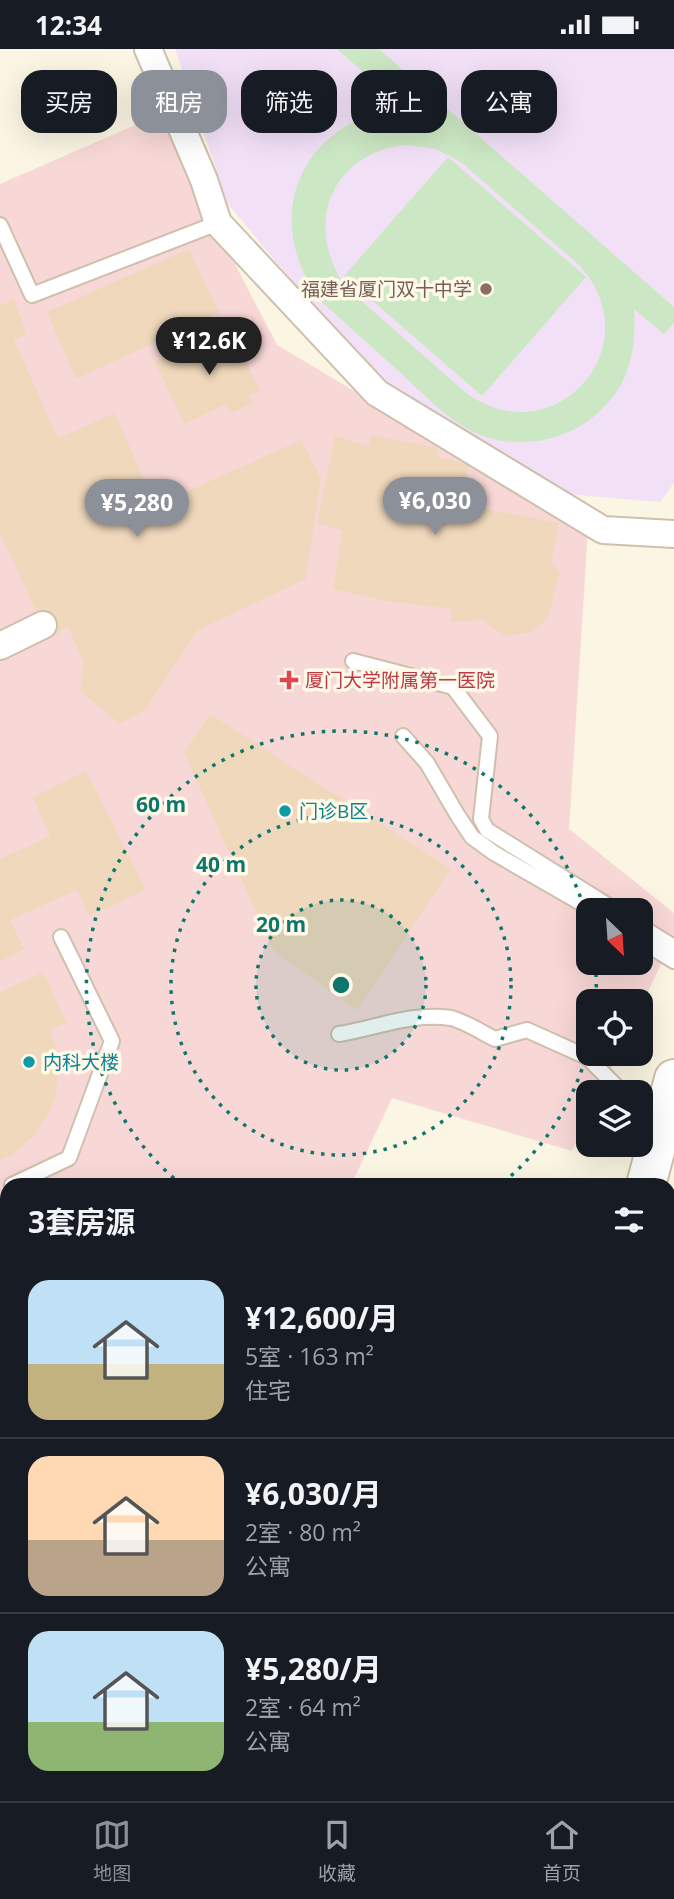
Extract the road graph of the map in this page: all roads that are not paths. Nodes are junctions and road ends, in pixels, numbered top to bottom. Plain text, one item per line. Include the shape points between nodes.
1 (148, 49) edge
2 (219, 223) junction
3 (0, 225) edge
4 (674, 534) edge
5 (43, 625) dead end
6 (0, 646) edge
7 (353, 661) dead end
8 (403, 736) dead end
9 (596, 898) edge
10 (576, 900) edge
11 (653, 934) edge
12 (61, 936) dead end
13 (674, 947) edge
14 (653, 948) edge
15 (674, 961) edge
16 (339, 1034) dead end
17 (674, 1079) edge
18 (610, 1080) edge
19 (663, 1116) edge
20 (27, 1178) edge
21 (648, 1178) edge

1 - 2 street
2 - 3 lane via 32,295
2 - 4 street via 377,393 603,530
5 - 6 street
7 - 9 lane via 453,687 490,736 481,819 487,830
8 - 10 lane via 428,763 472,837
11 - 13 lane
12 - 20 lane via 112,1041 69,1159
14 - 15 lane
16 - 18 lane via 408,1018 453,1019 495,1039 527,1030 587,1057
17 - 19 main road
19 - 21 main road

